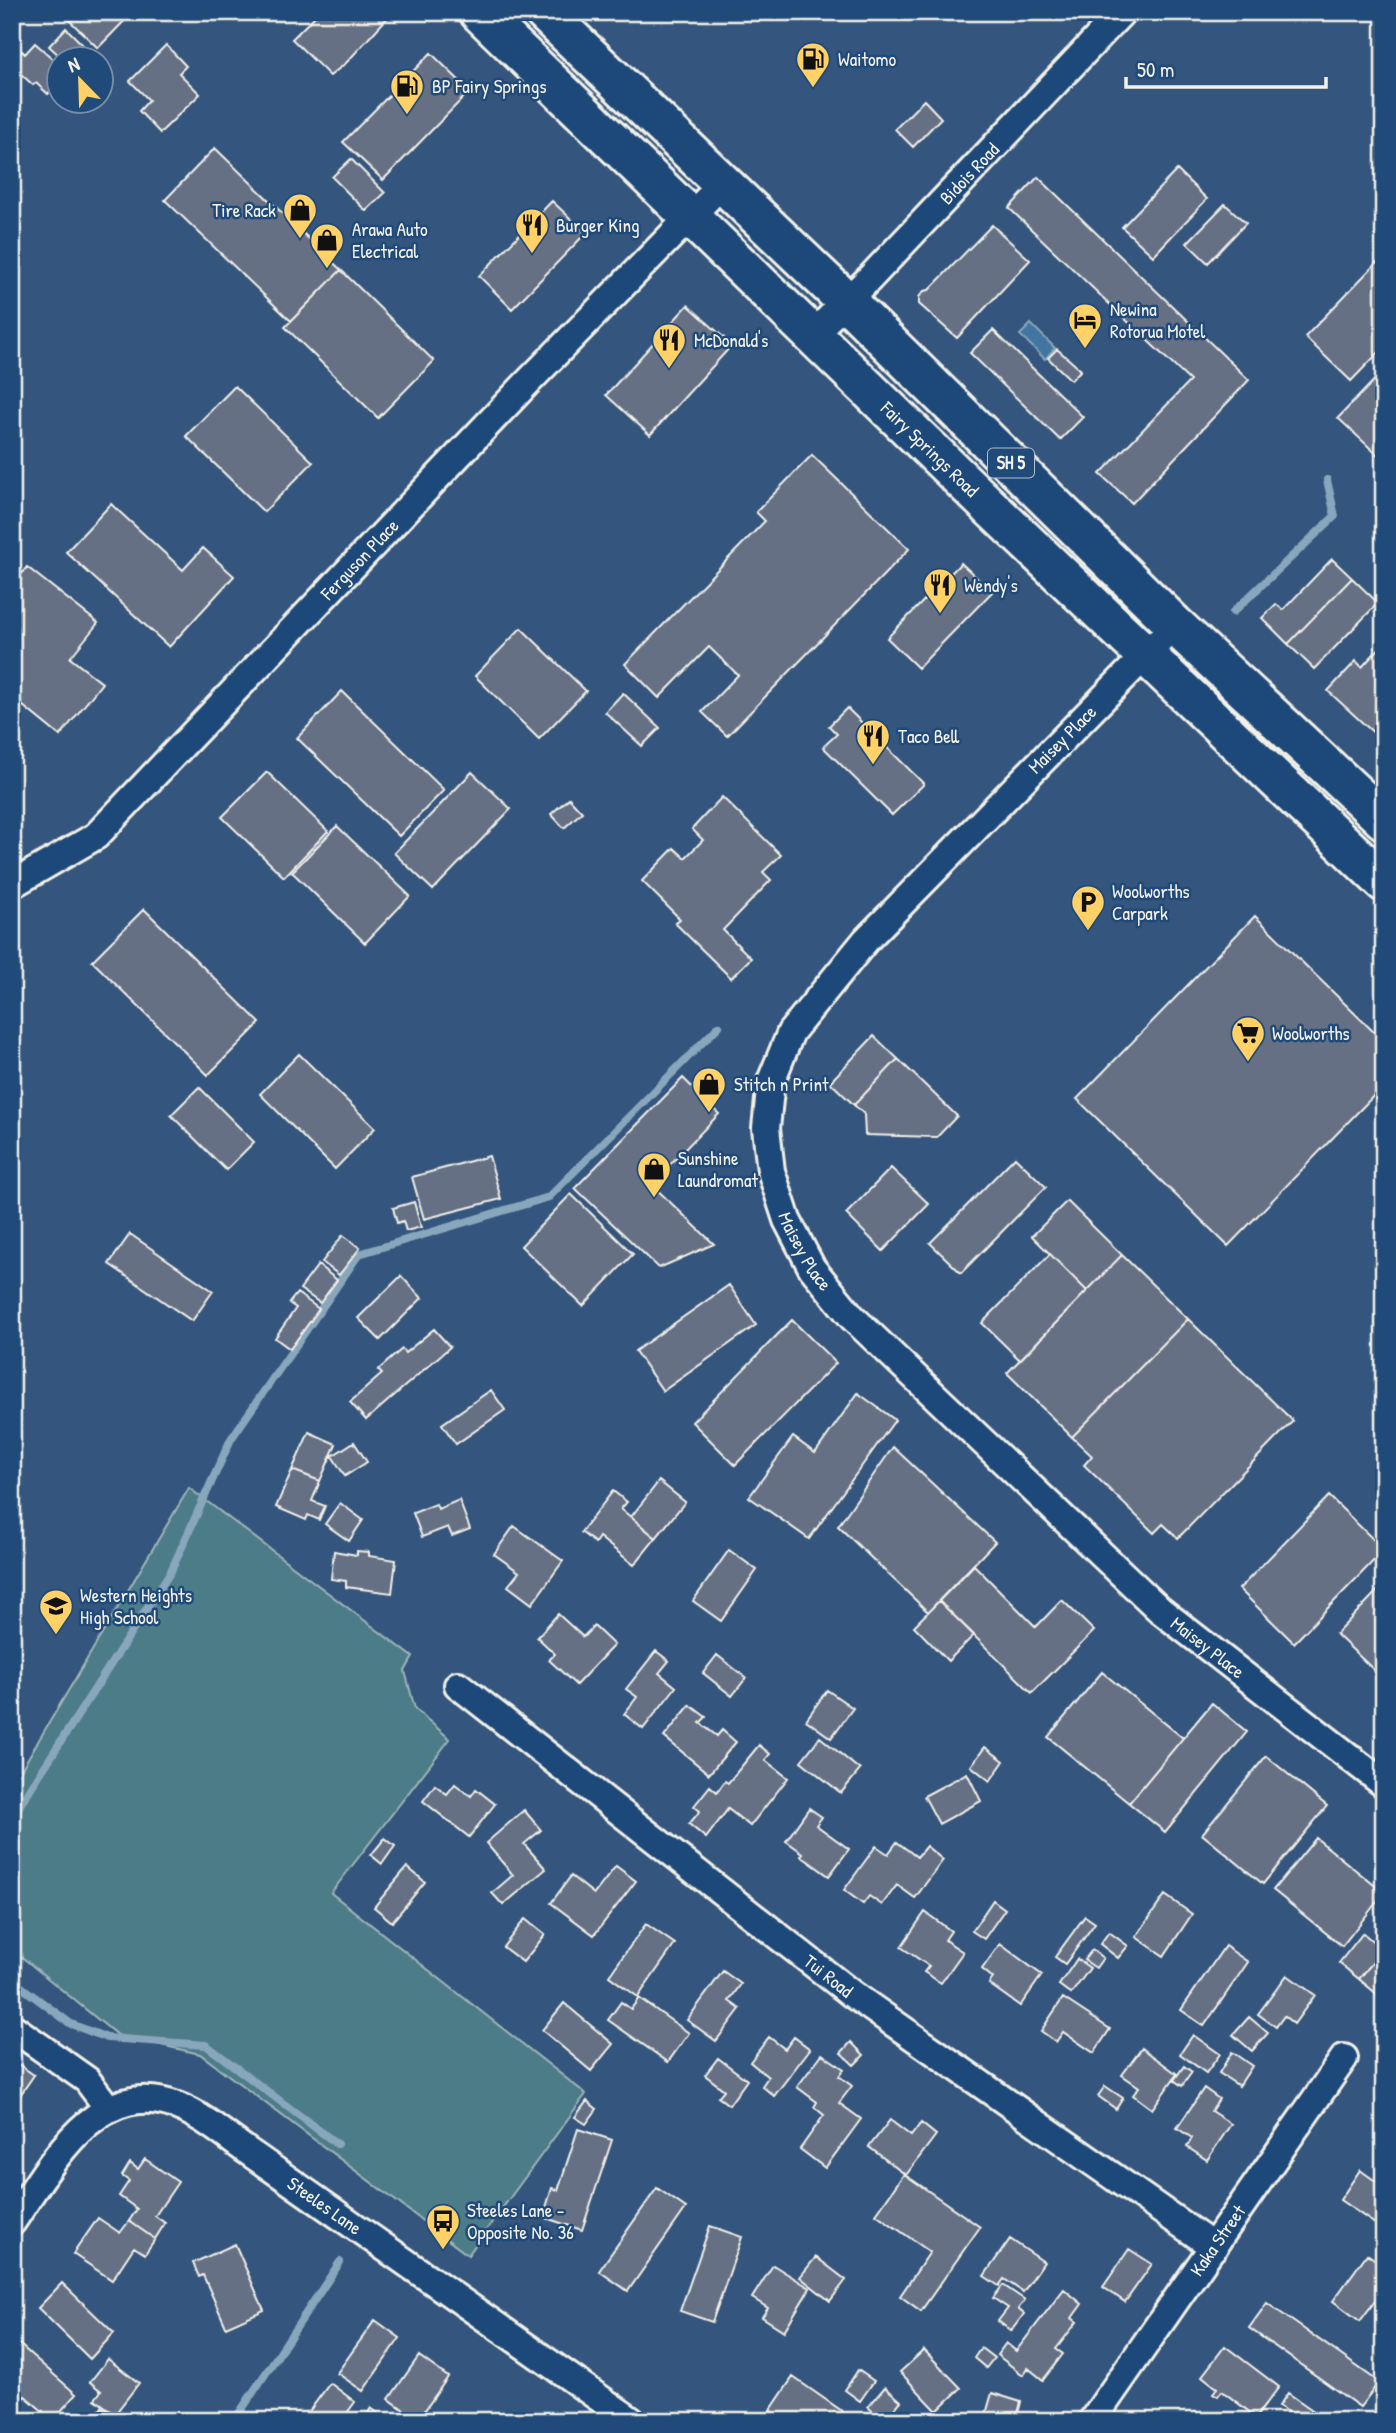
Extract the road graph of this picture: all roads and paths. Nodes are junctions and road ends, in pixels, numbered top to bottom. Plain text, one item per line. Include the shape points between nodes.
1 (478, 12) edge
2 (544, 12) edge
3 (1122, 12) edge
4 (723, 183) junction
5 (692, 217) junction
6 (846, 301) junction
7 (813, 334) junction
8 (1175, 625) junction
9 (1146, 655) junction
10 (1384, 820) edge
11 (1384, 882) edge
12 (13, 884) edge
13 (458, 1685) dead end
14 (1384, 1784) edge
15 (12, 2026) edge
16 (1344, 2058) dead end
17 (108, 2108) junction
18 (12, 2222) edge
19 (1214, 2246) junction
20 (632, 2421) edge
21 (1092, 2421) edge

1 - 5 highway, Fairy Springs Road / SH 5
2 - 4 highway, SH 5
3 - 6 street, Bidois Road
4 - 5 street, Ferguson Place
4 - 6 highway, SH 5
5 - 7 highway, Fairy Springs Road / SH 5
5 - 12 street, Ferguson Place via 527,383 96,836
6 - 7 street, Bidois Road
6 - 8 highway, SH 5
7 - 9 highway, Fairy Springs Road / SH 5
8 - 9 street, Maisey Place
8 - 10 highway, SH 5
9 - 11 highway, Fairy Springs Road / SH 5
9 - 14 street, Maisey Place via 866,940 791,1032 771,1082 766,1128 772,1171 787,1220 812,1268 852,1317 1160,1610
13 - 19 street, Tui Road via 852,1994
15 - 17 street via 87,2080
16 - 19 street, Kaka Street
17 - 18 street via 79,2130
17 - 20 street, Steeles Lane via 141,2100 190,2112
19 - 21 street, Kaka Street

